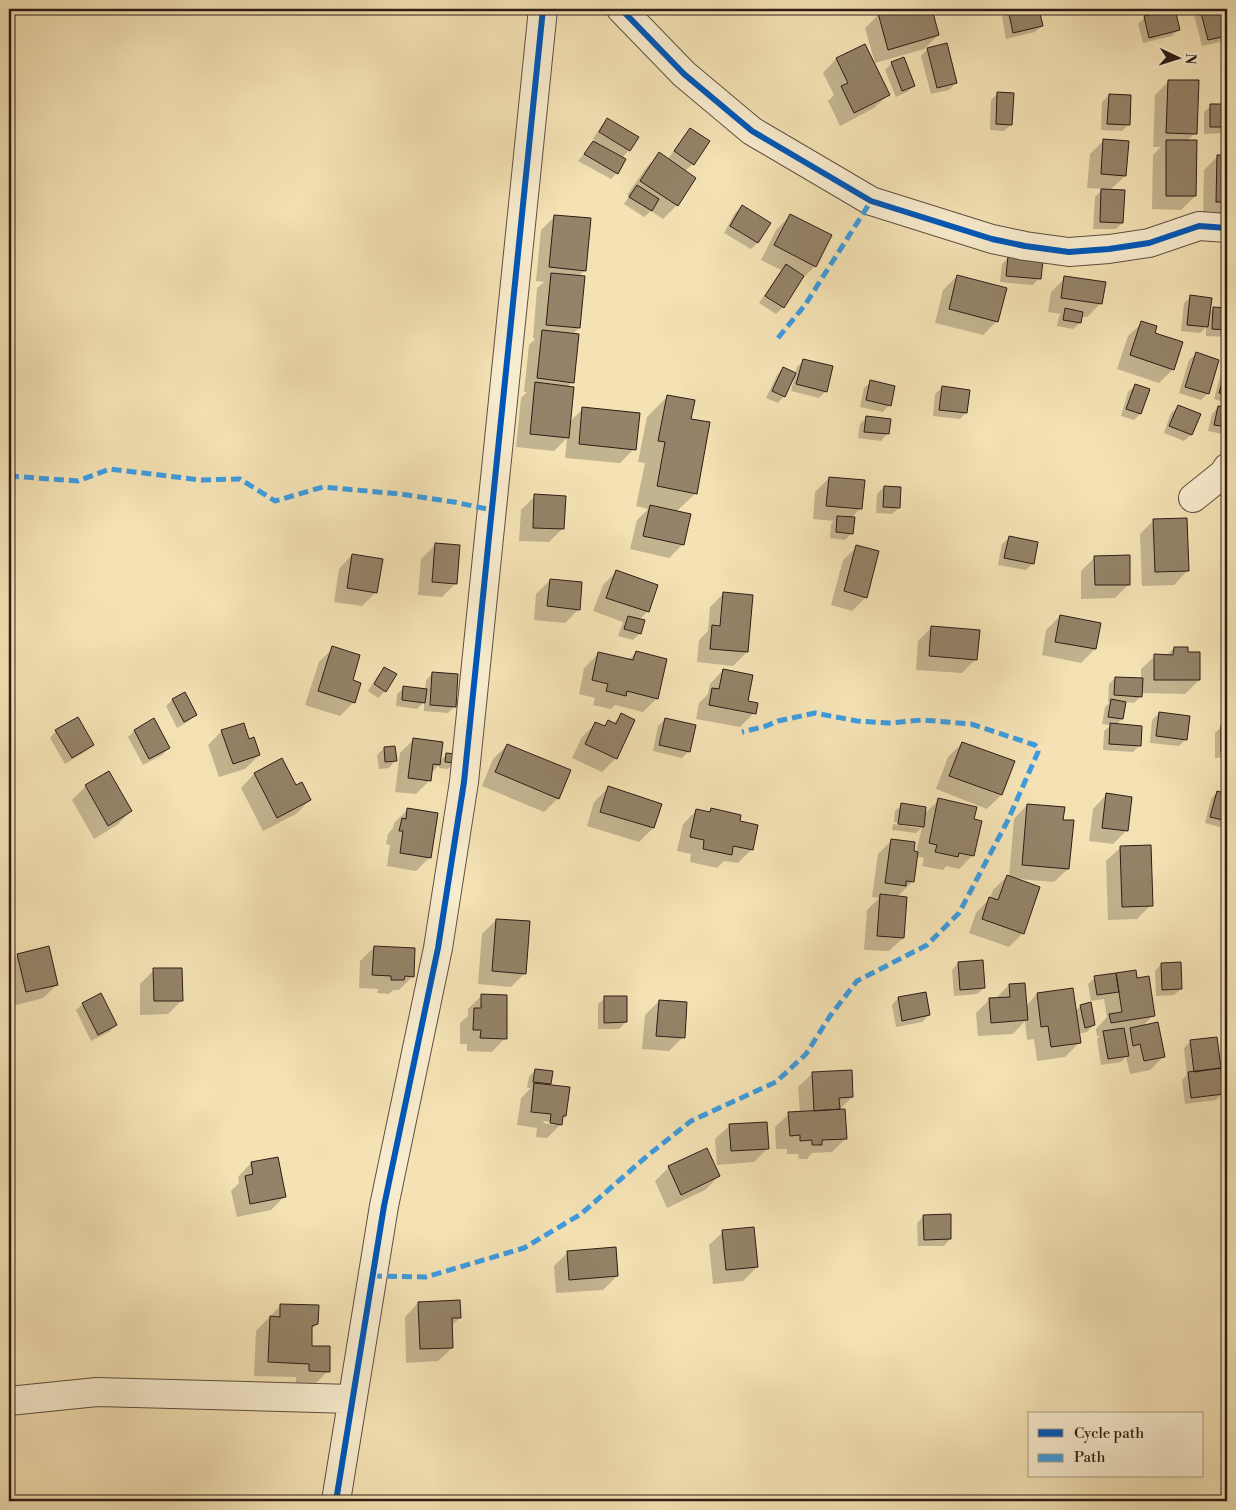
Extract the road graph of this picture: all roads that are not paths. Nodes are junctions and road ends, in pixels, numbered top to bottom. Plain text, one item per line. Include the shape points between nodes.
1 (543, 9) edge
2 (621, 9) edge
3 (1227, 228) edge
4 (1227, 468) edge
5 (1193, 498) dead end
6 (352, 1399) junction
7 (9, 1401) edge
8 (336, 1501) edge

1 - 6 street via 464,782 438,948 384,1206
2 - 3 street via 684,74 752,131 871,201 992,239 1069,252 1109,250 1149,242 1199,226
4 - 5 street
6 - 7 street via 97,1392
6 - 8 street

